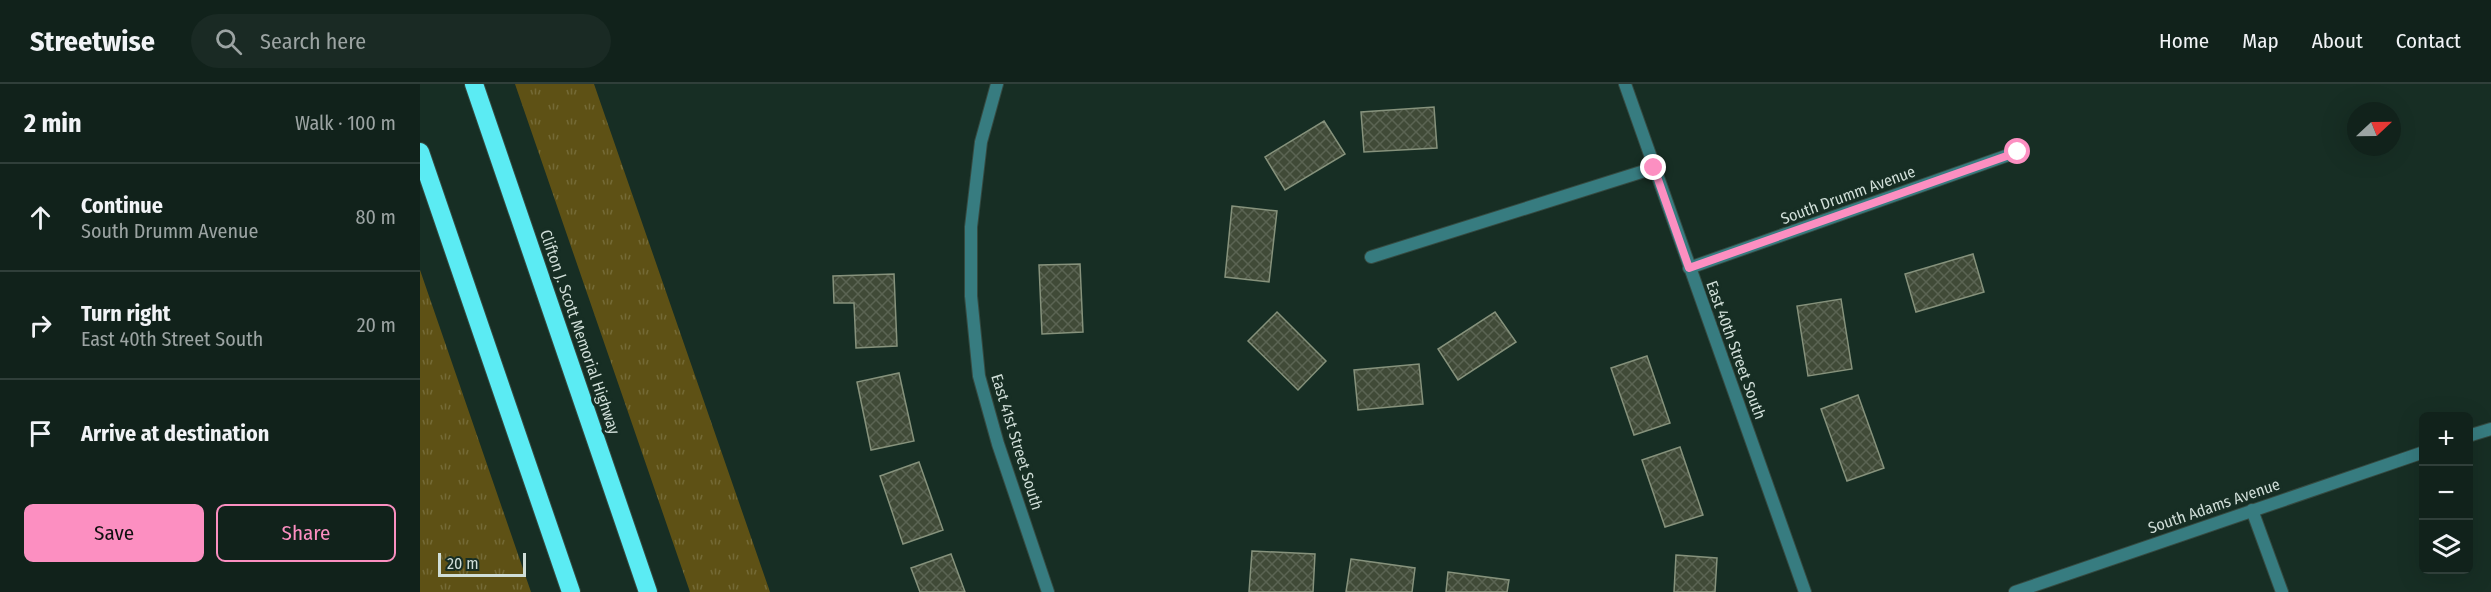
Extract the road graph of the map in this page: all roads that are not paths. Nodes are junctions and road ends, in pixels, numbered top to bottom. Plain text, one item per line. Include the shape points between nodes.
1 (474, 84) edge
2 (997, 84) edge
3 (1625, 84) edge
4 (420, 152) edge
5 (2018, 152) dead end
6 (1654, 168) junction
7 (1371, 257) dead end
8 (1689, 268) junction
9 (2491, 429) edge
10 (2473, 435) edge
11 (2419, 454) edge
12 (2252, 510) junction
13 (571, 592) edge
14 (648, 592) edge
15 (1048, 592) edge
16 (1805, 592) edge
17 (2015, 592) edge
18 (2282, 592) edge

1 - 14 highway, Clifton J. Scott Memorial Highway
2 - 15 street, East 41st Street South via 981,142 971,227 971,296 979,376
3 - 6 street, East 40th Street South
4 - 13 highway
5 - 8 street, South Drumm Avenue
6 - 7 street
6 - 8 street, East 40th Street South
8 - 16 street, East 40th Street South
9 - 10 street
11 - 12 street, South Adams Avenue
12 - 17 street, South Adams Avenue
12 - 18 street

